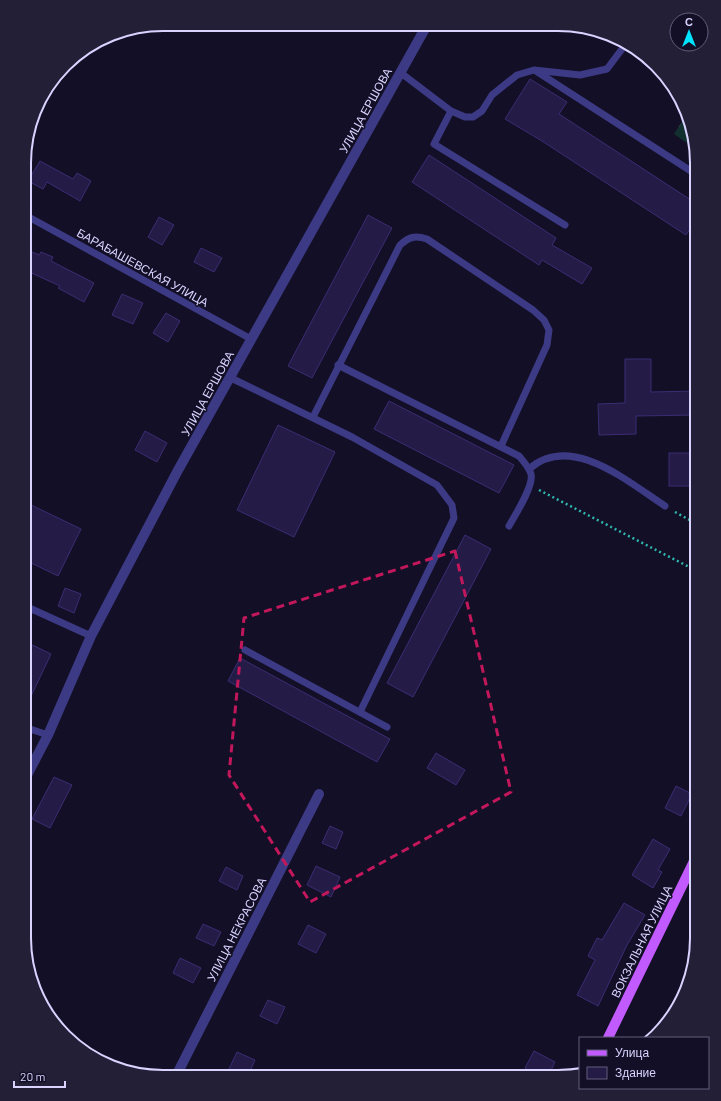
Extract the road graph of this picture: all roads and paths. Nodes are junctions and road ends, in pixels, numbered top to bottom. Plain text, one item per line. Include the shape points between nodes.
1 (424, 31) edge
2 (623, 48) edge
3 (534, 70) junction
4 (401, 73) junction
5 (451, 111) junction
6 (690, 170) edge
7 (31, 218) edge
8 (565, 225) dead end
9 (251, 339) junction
10 (338, 365) junction
11 (231, 378) junction
12 (313, 417) junction
13 (501, 446) junction
14 (529, 469) junction
15 (530, 485) junction
16 (665, 506) joint
17 (690, 520) edge
18 (509, 526) dead end
19 (690, 567) edge
20 (31, 609) edge
21 (91, 636) junction
22 (245, 650) dead end
23 (360, 712) junction
24 (387, 727) dead end
25 (31, 729) edge
26 (48, 735) junction
27 (31, 768) edge
28 (319, 794) dead end
29 (690, 869) edge
30 (608, 1037) edge
31 (179, 1070) edge

1 - 4 street, УЛИЦА ЕРШОВА
2 - 3 lane via 607,69 580,75
3 - 5 lane via 517,75 492,95 482,111 473,117 465,117
3 - 6 lane
4 - 5 lane
4 - 9 street, УЛИЦА ЕРШОВА
5 - 8 lane via 434,144
7 - 9 lane, БАРАБАШЕВСКАЯ УЛИЦА
9 - 11 street, УЛИЦА ЕРШОВА
10 - 12 lane
10 - 13 lane
10 - 13 lane via 400,245 408,238 418,236 427,239 519,299 544,320 549,330 547,345
11 - 12 lane
11 - 21 street, УЛИЦА ЕРШОВА via 177,472
12 - 23 lane via 437,485 452,505 454,518
13 - 14 lane via 519,456
14 - 15 lane via 532,476
14 - 16 lane via 552,455 579,457 607,468
15 - 18 lane
15 - 19 path
16 - 17 path
20 - 21 lane
21 - 26 street, УЛИЦА ЕРШОВА
22 - 23 lane
23 - 24 lane
25 - 26 lane
26 - 27 street, УЛИЦА ЕРШОВА
28 - 31 street, УЛИЦА НЕКРАСОВА
29 - 30 main road, ВОКЗАЛЬНАЯ УЛИЦА

